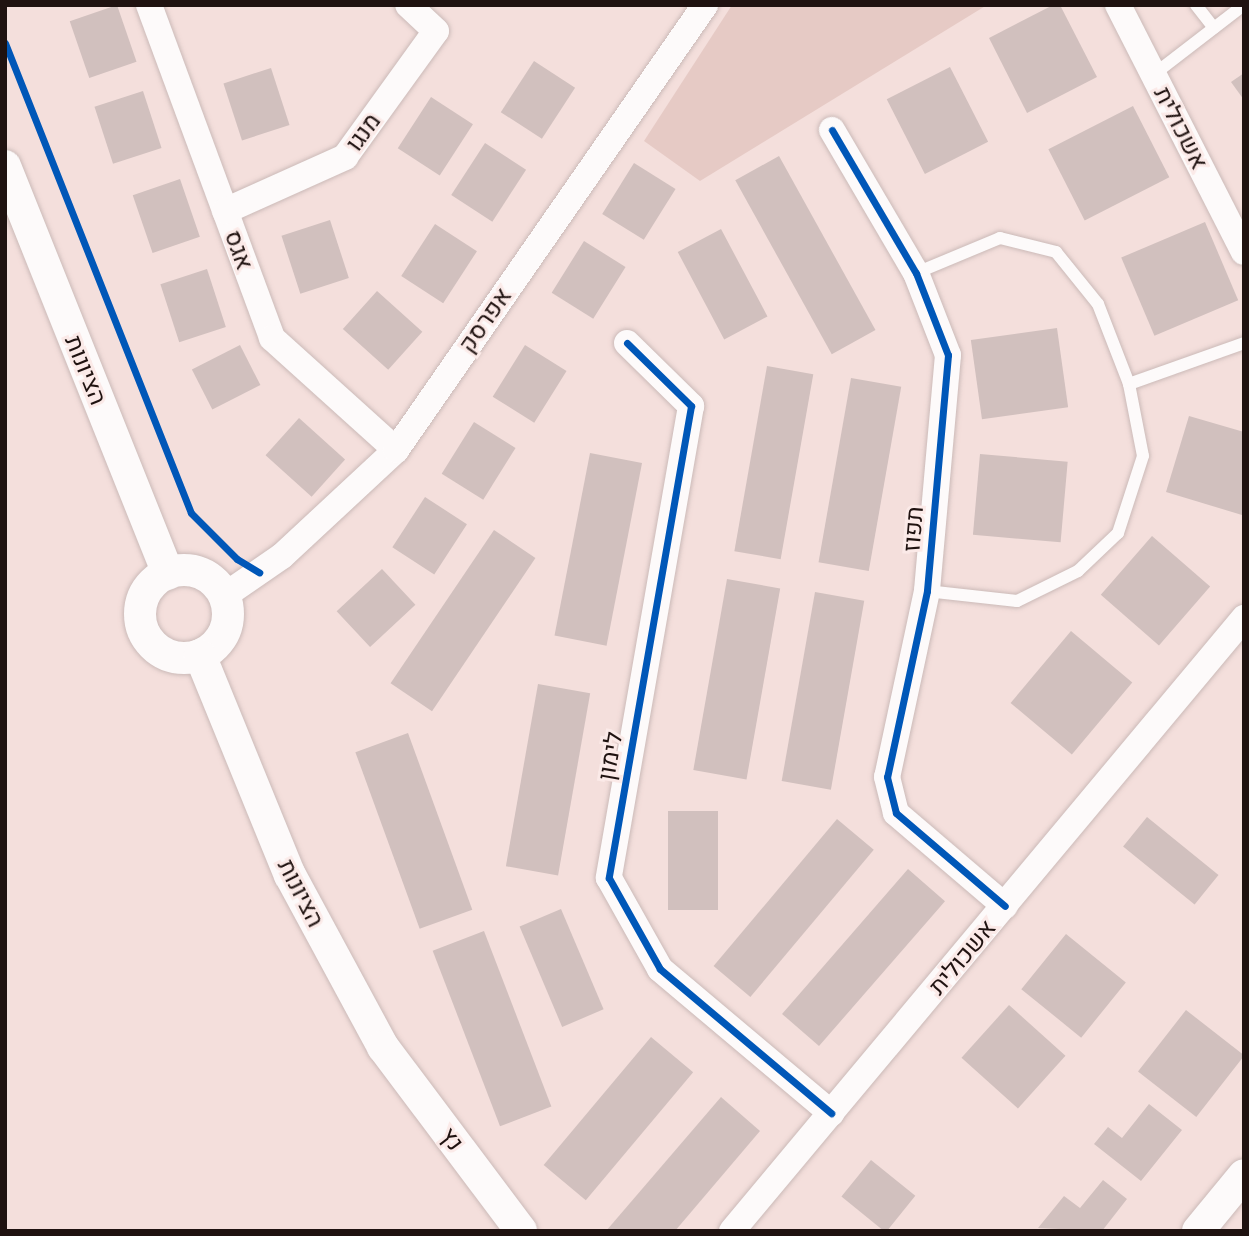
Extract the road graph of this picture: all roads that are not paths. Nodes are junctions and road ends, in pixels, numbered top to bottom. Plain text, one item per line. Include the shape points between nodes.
1 (149, 5) edge
2 (408, 5) edge
3 (705, 5) edge
4 (1118, 5) edge
5 (1196, 5) edge
6 (1244, 5) edge
7 (1214, 28) junction
8 (1153, 75) junction
9 (832, 130) dead end
10 (5, 166) edge
11 (225, 211) junction
12 (1244, 251) edge
13 (916, 273) junction
14 (627, 343) dead end
15 (1244, 343) edge
16 (1129, 384) junction
17 (396, 450) junction
18 (168, 574) junction
19 (927, 591) junction
20 (224, 596) junction
21 (1244, 618) edge
22 (200, 655) junction
23 (1005, 906) junction
24 (383, 1046) joint
25 (831, 1113) junction
26 (1244, 1175) edge
27 (521, 1231) edge
28 (732, 1231) edge
29 (1198, 1231) edge

1 - 11 street, אגס
2 - 11 street, מנגו via 436,31 345,157
3 - 17 street, אפרסק
4 - 8 street, אשכולית
5 - 7 lane
6 - 7 lane
7 - 8 lane
8 - 12 street, אשכולית
9 - 13 street, תפוז
10 - 18 street, הציונות
11 - 17 street, אגס via 272,338
13 - 16 lane via 1000,238 1056,252 1098,304
13 - 19 street, תפוז via 948,355
14 - 25 street, לימון via 691,406 609,878 660,969
15 - 16 lane
16 - 19 lane via 1143,456 1118,533 1078,571 1017,601
17 - 20 street, אפרסק via 282,556
18 - 20 street via 191,571 205,575
18 - 22 street via 144,597 142,626 158,650 171,656
19 - 23 street, תפוז via 887,777 896,813
20 - 22 street via 228,609 224,630 212,648
21 - 23 street, אשכולית
22 - 24 street, הציונות via 290,875
23 - 25 street, אשכולית
24 - 27 street, נץ
25 - 28 street, אשכולית
26 - 29 street

